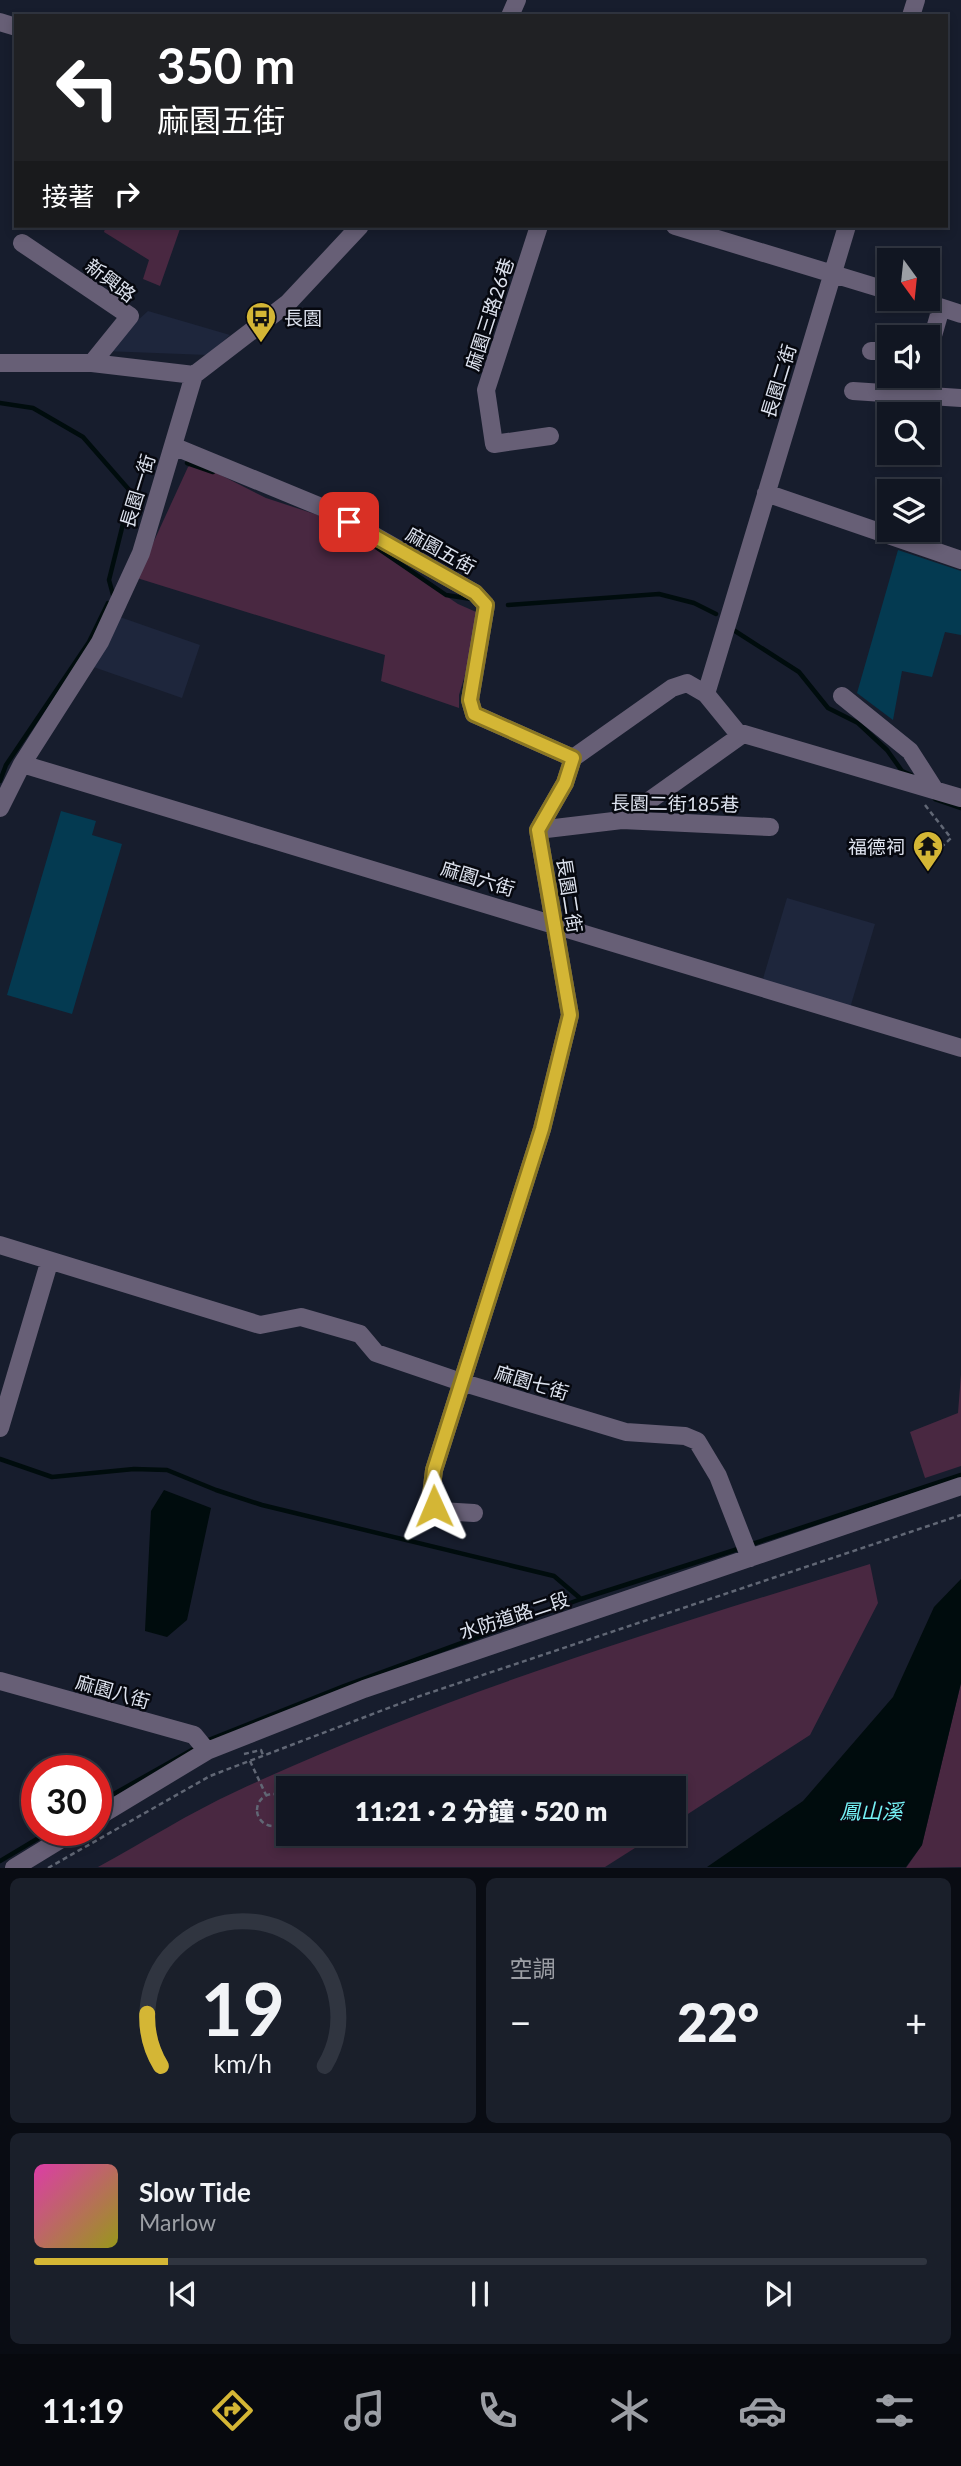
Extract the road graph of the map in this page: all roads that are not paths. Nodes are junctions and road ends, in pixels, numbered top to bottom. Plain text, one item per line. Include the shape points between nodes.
1 (358, 228) edge
2 (538, 228) edge
3 (682, 228) edge
4 (846, 228) edge
5 (22, 243) dead end
6 (833, 272) junction
7 (877, 287) edge
8 (941, 308) joint
9 (961, 314) edge
10 (936, 325) edge
11 (0, 363) edge
12 (92, 363) junction
13 (194, 375) junction
14 (853, 391) dead end
15 (961, 398) edge
16 (550, 436) dead end
17 (173, 446) junction
18 (766, 494) junction
19 (961, 560) edge
20 (706, 694) junction
21 (842, 696) dead end
22 (743, 734) junction
23 (573, 758) junction
24 (22, 764) junction
25 (935, 790) junction
26 (961, 798) edge
27 (0, 808) edge
28 (622, 820) junction
29 (770, 827) dead end
30 (538, 830) junction
31 (553, 922) junction
32 (961, 1048) edge
33 (0, 1245) edge
34 (49, 1263) junction
35 (464, 1383) junction
36 (0, 1428) edge
37 (961, 1486) edge
38 (474, 1513) dead end
39 (750, 1558) junction
40 (0, 1681) edge
41 (207, 1751) junction
42 (112, 1808) edge
43 (49, 1846) edge
44 (14, 1867) edge

1 - 13 street via 288,303
2 - 16 street, 麻園三路26巷 via 486,390 494,444
3 - 6 street
4 - 6 street, 長園二街
5 - 12 street, 新興路 via 130,316
6 - 7 street
6 - 18 street, 長園二街
8 - 9 street
8 - 10 street
11 - 12 street
12 - 13 street
13 - 17 street, 長園一街
14 - 15 street
17 - 23 street, 麻園五街 via 331,511 475,593 486,605 470,700 474,714
17 - 24 street, 長園一街 via 141,553 100,642
18 - 19 street
18 - 20 street, 長園二街
20 - 22 street via 731,728
20 - 23 street via 679,683
21 - 25 street via 910,751
22 - 25 street
22 - 28 street
23 - 30 street via 565,783
24 - 27 street, 長園一街
24 - 31 street, 麻園六街
25 - 26 street
28 - 29 street, 長園二街185巷
28 - 30 street, 長園二街185巷
30 - 31 street, 長園二街
31 - 32 street, 麻園六街
31 - 35 street, 長園二街 via 570,1015 542,1129
33 - 34 street, 麻園七街
34 - 35 street, 麻園七街 via 260,1325 302,1317 360,1334 376,1353
34 - 36 street
35 - 38 street, 長園二街 via 434,1470 431,1495 440,1511
35 - 39 street, 麻園七街 via 626,1432 697,1441 718,1476
37 - 39 street, 水防道路二段
39 - 41 street, 水防道路二段 via 430,1664
40 - 41 street, 麻園八街 via 194,1735
41 - 42 street, 水防道路二段
43 - 44 street

